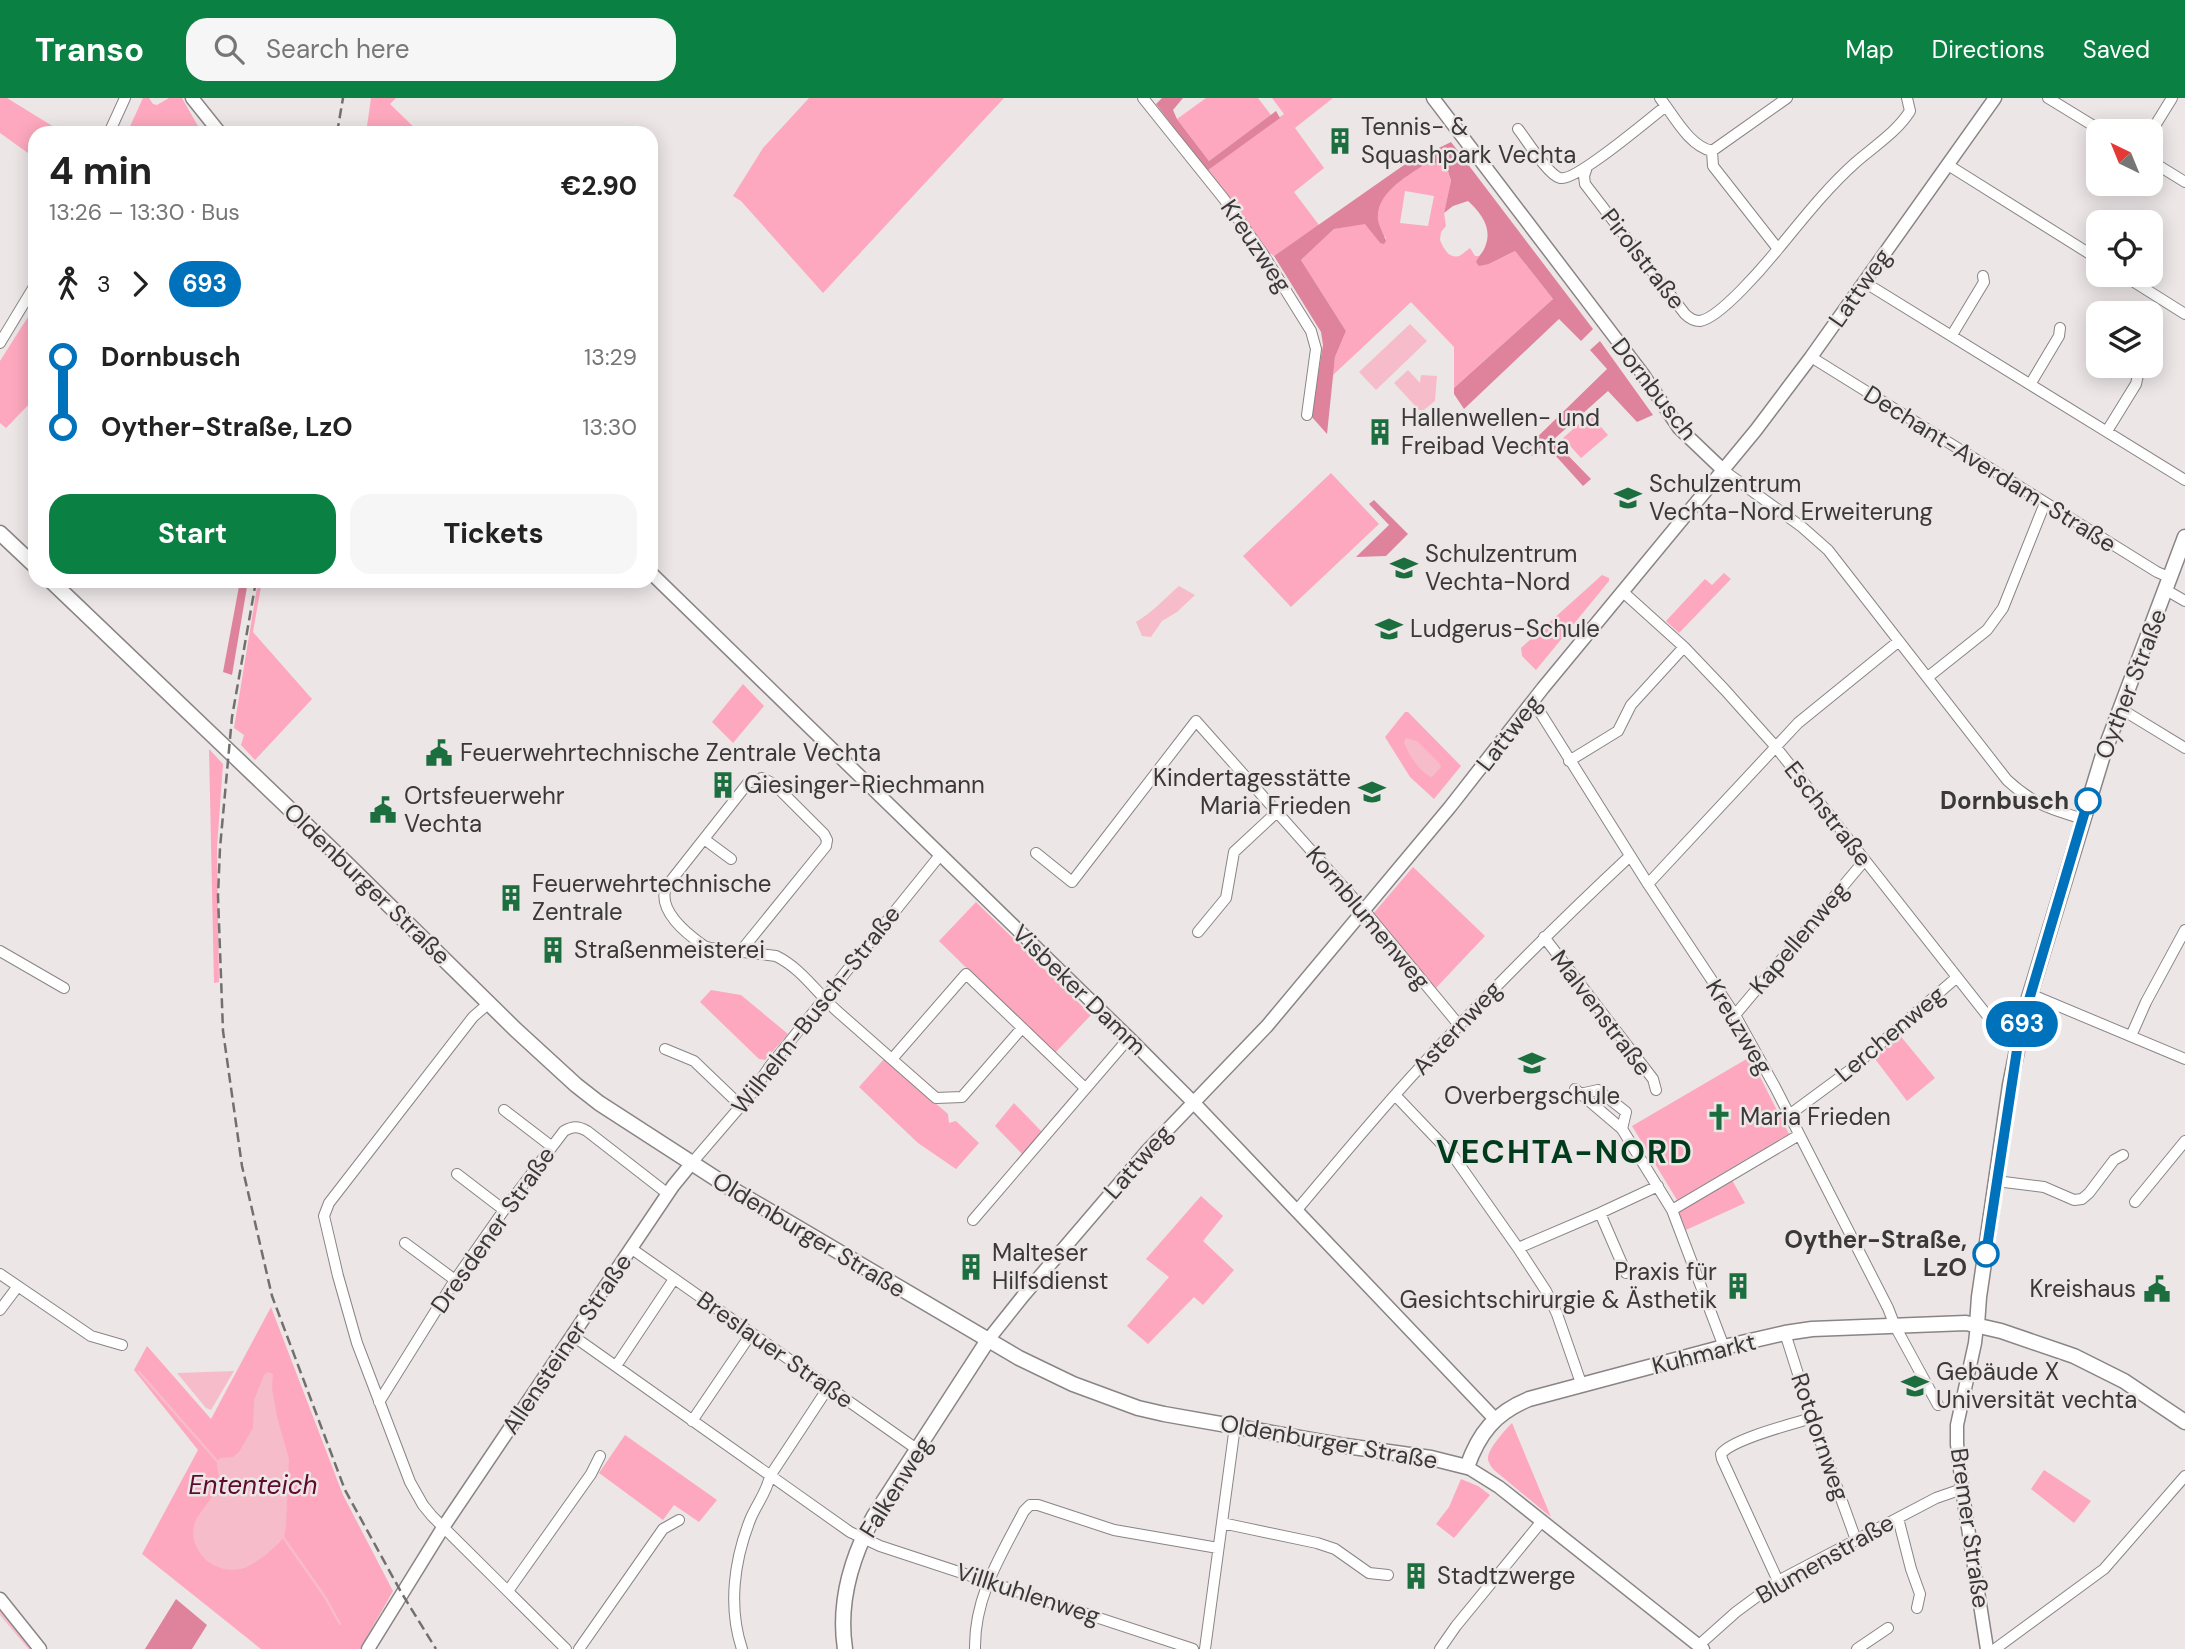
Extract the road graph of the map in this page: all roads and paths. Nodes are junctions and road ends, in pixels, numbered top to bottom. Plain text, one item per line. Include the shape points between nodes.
1 (125, 98) edge
2 (192, 98) edge
3 (1143, 98) edge
4 (1433, 98) edge
5 (1787, 98) edge
6 (1907, 98) edge
7 (1996, 98) edge
8 (2048, 98) edge
9 (2172, 98) edge
10 (1663, 102) edge
11 (2159, 119) edge
12 (2086, 121) edge
13 (112, 126) edge
14 (214, 126) edge
15 (1518, 129) dead end
16 (1712, 151) junction
17 (1948, 165) junction
18 (1587, 167) junction
19 (2163, 168) edge
20 (2185, 182) edge
21 (1778, 249) junction
22 (2086, 251) edge
23 (1983, 276) dead end
24 (1864, 282) junction
25 (2142, 287) edge
26 (28, 297) edge
27 (2185, 314) edge
28 (2060, 328) dead end
29 (1952, 335) junction
30 (0, 343) edge
31 (1811, 357) junction
32 (2137, 378) edge
33 (2031, 383) junction
34 (1307, 415) dead end
35 (2107, 431) junction
36 (1723, 470) junction
37 (2185, 480) edge
38 (2045, 503) junction
39 (0, 533) edge
40 (2185, 537) edge
41 (28, 559) edge
42 (658, 580) edge
43 (2168, 584) junction
44 (58, 588) edge
45 (1623, 592) junction
46 (2185, 601) edge
47 (1899, 641) junction
48 (1684, 647) junction
49 (1927, 677) junction
50 (1533, 701) junction
51 (2121, 709) junction
52 (1775, 746) junction
53 (2185, 748) edge
54 (1570, 761) junction
55 (1277, 812) junction
56 (2083, 819) junction
57 (704, 839) junction
58 (1036, 853) dead end
59 (940, 854) junction
60 (1630, 856) junction
61 (731, 859) dead end
62 (1864, 861) junction
63 (1648, 884) junction
64 (1364, 910) junction
65 (2185, 930) edge
66 (1198, 932) dead end
67 (1544, 937) junction
68 (0, 951) edge
69 (740, 952) junction
70 (1956, 978) junction
71 (64, 988) dead end
72 (2030, 994) junction
73 (825, 997) junction
74 (489, 1003) junction
75 (1735, 1015) junction
76 (1459, 1025) junction
77 (1022, 1028) junction
78 (2131, 1036) junction
79 (1129, 1038) junction
80 (665, 1049) dead end
81 (2016, 1052) junction
82 (892, 1059) junction
83 (2185, 1059) edge
84 (1085, 1088) junction
85 (1656, 1090) dead end
86 (1577, 1091) dead end
87 (1395, 1095) junction
88 (1193, 1102) junction
89 (741, 1106) junction
90 (503, 1110) dead end
91 (1789, 1115) junction
92 (1799, 1135) junction
93 (2185, 1141) edge
94 (551, 1146) junction
95 (2123, 1155) dead end
96 (691, 1164) junction
97 (457, 1174) dead end
98 (1997, 1181) junction
99 (1658, 1186) junction
100 (668, 1194) junction
101 (2135, 1202) dead end
102 (504, 1210) junction
103 (1672, 1210) junction
104 (1296, 1211) junction
105 (1600, 1213) junction
106 (973, 1220) dead end
107 (405, 1243) dead end
108 (1518, 1248) junction
109 (632, 1249) junction
110 (1626, 1273) dead end
111 (0, 1274) edge
112 (674, 1279) junction
113 (455, 1280) junction
114 (18, 1286) junction
115 (0, 1310) edge
116 (1977, 1325) junction
117 (1895, 1326) junction
118 (1785, 1333) junction
119 (751, 1334) junction
120 (573, 1336) junction
121 (988, 1340) junction
122 (122, 1345) dead end
123 (1724, 1347) junction
124 (616, 1366) junction
125 (1582, 1386) junction
126 (828, 1388) junction
127 (379, 1402) junction
128 (1938, 1405) dead end
129 (1812, 1418) junction
130 (1495, 1419) junction
131 (692, 1421) junction
132 (2185, 1422) edge
133 (1235, 1426) junction
134 (918, 1450) junction
135 (600, 1456) dead end
136 (1466, 1467) junction
137 (770, 1476) junction
138 (2185, 1476) edge
139 (1962, 1489) junction
140 (1898, 1518) junction
141 (679, 1520) dead end
142 (1542, 1521) junction
143 (1222, 1523) junction
144 (444, 1526) junction
145 (863, 1537) junction
146 (1856, 1540) junction
147 (1219, 1548) junction
148 (1388, 1575) dead end
149 (988, 1581) junction
150 (1778, 1581) junction
151 (508, 1591) junction
152 (0, 1599) edge
153 (1917, 1608) dead end
154 (1888, 1628) dead end
155 (1701, 1647) edge
156 (40, 1649) edge
157 (368, 1649) edge
158 (566, 1649) edge
159 (579, 1649) edge
160 (741, 1649) edge
161 (845, 1649) edge
162 (975, 1649) edge
163 (1194, 1649) edge
164 (1205, 1649) edge
165 (1440, 1649) edge
166 (1857, 1649) edge
167 (1987, 1649) edge
168 (1995, 1649) edge

1 - 13 street
2 - 14 street
3 - 34 street, Kreuzweg via 1224,199 1311,331 1316,349
4 - 36 street, Dornbusch via 1679,428
5 - 16 street
6 - 21 street via 1910,111 1904,121 1853,164
7 - 17 street, Lattweg
8 - 12 street
9 - 11 street
10 - 16 street via 1702,149
10 - 18 street
15 - 18 street via 1560,178
16 - 21 street via 1713,166
17 - 22 street
17 - 24 street, Lattweg
18 - 21 street, Pirolstraße via 1585,184 1691,319 1710,317 1754,279
19 - 20 street
23 - 29 street via 1984,282
24 - 29 street
24 - 31 street, Lattweg
25 - 27 street
26 - 30 street
28 - 33 street
29 - 33 street
31 - 36 street, Lattweg
31 - 38 street, Dechant-Averdam-Straße
32 - 35 street
33 - 35 street
35 - 37 street
36 - 45 street, Lattweg
36 - 47 street, Dornbusch via 1828,550
38 - 43 street, Dechant-Averdam-Straße via 2157,572
38 - 49 street via 1995,621
39 - 41 main road
40 - 43 main road, Oyther Straße
42 - 59 street, Visbeker Damm
43 - 46 street, Dechant-Averdam-Straße
43 - 51 main road, Oyther Straße
44 - 74 main road, Oldenburger Straße
45 - 48 street, Eschstraße
45 - 50 street, Lattweg
47 - 49 street, Dornbusch
47 - 52 street
48 - 52 street, Eschstraße
48 - 54 street via 1631,705 1618,731
49 - 56 street, Dornbusch via 2020,792 2047,808
50 - 54 street, Kreuzweg
50 - 64 street, Lattweg
51 - 53 street
51 - 56 main road, Oyther Straße
52 - 62 street, Eschstraße
52 - 63 street
54 - 60 street, Kreuzweg
55 - 58 street, Kornblumenweg via 1196,721 1072,882
55 - 64 street, Kornblumenweg
55 - 66 street via 1234,852 1226,898
56 - 72 main road, Oyther Straße
57 - 61 street
57 - 69 street via 666,887 667,911 704,946
57 - 69 street via 748,783 762,778 827,840
59 - 73 street, Wilhelm-Busch-Straße
59 - 79 street, Visbeker Damm
60 - 63 street, Kreuzweg
60 - 67 street, Asternweg
62 - 70 street, Eschstraße
62 - 75 street, Kapellenweg
63 - 75 street, Kreuzweg
64 - 76 street, Kornblumenweg
64 - 88 street, Lattweg via 1248,1047
65 - 78 street
67 - 76 street, Asternweg
67 - 85 street, Malvenstraße via 1653,1079
68 - 71 street
69 - 73 street via 783,959
70 - 81 street, Eschstraße
70 - 91 street, Lerchenweg via 1850,1070
72 - 78 street
72 - 81 main road, Oyther Straße
73 - 82 street
73 - 89 street, Wilhelm-Busch-Straße
74 - 96 main road, Oldenburger Straße via 576,1085
74 - 127 street via 473,1017 329,1203 324,1216 349,1316
75 - 91 street, Kreuzweg
76 - 87 street, Asternweg
77 - 82 street via 962,1097 936,1098
77 - 82 street via 965,974
77 - 84 street
78 - 83 street
79 - 84 street
79 - 88 street, Visbeker Damm
80 - 89 street via 694,1061
81 - 98 main road, Oyther Straße
84 - 106 street
86 - 99 street via 1622,1129
87 - 104 street, Asternweg
87 - 108 street via 1454,1157
88 - 104 street, Visbeker Damm
88 - 121 street, Lattweg
89 - 96 street, Wilhelm-Busch-Straße
90 - 94 street
91 - 92 street, Kreuzweg
92 - 103 street
92 - 117 street, Kreuzweg
93 - 101 street
94 - 100 street, Dresdener Straße via 572,1127 587,1130
94 - 102 street, Dresdener Straße
95 - 98 street via 2082,1199 2044,1187
96 - 100 street, Allensteiner Straße
96 - 121 main road, Oldenburger Straße
97 - 102 street
98 - 116 main road, Oyther Straße
99 - 103 street
99 - 105 street
100 - 109 street, Allensteiner Straße
102 - 113 street, Dresdener Straße
103 - 123 street
104 - 130 street, Visbeker Damm
105 - 108 street
105 - 110 street
107 - 113 street
108 - 125 street via 1557,1314
109 - 112 street, Breslauer Straße
109 - 120 street, Allensteiner Straße
111 - 114 street
112 - 119 street, Breslauer Straße
112 - 124 street
113 - 127 street, Dresdener Straße
114 - 115 street
114 - 122 street via 91,1336
116 - 117 main road, Kuhmarkt
116 - 132 main road, Kuhmarkt via 2051,1347 2103,1369
116 - 139 street, Bremer Straße via 1957,1425
117 - 118 main road, Kuhmarkt
117 - 128 street, Kreuzweg
118 - 123 main road, Kuhmarkt
118 - 129 street, Rotdornweg
119 - 126 street, Breslauer Straße
119 - 131 street
120 - 124 street, Villkuhlenweg
120 - 144 street, Allensteiner Straße
121 - 133 main road, Oldenburger Straße via 1052,1375 1114,1400
121 - 134 main road, Falkenweg
123 - 125 main road, Kuhmarkt
124 - 131 street, Villkuhlenweg
125 - 130 main road, Kuhmarkt via 1529,1399
126 - 134 street, Breslauer Straße
126 - 137 street
127 - 144 street via 415,1493
129 - 146 street, Rotdornweg
129 - 150 street via 1754,1436 1721,1454
130 - 136 main road, Kuhmarkt
131 - 137 street, Villkuhlenweg
133 - 136 main road, Oldenburger Straße
133 - 143 street
134 - 145 main road, Falkenweg
135 - 151 street
136 - 142 street, Oldenburger Straße
137 - 145 street, Villkuhlenweg
137 - 160 street via 737,1562 734,1607
138 - 168 street via 2104,1569
139 - 140 street, Blumenstraße
139 - 167 street, Bremer Straße
140 - 146 street, Blumenstraße
140 - 153 street via 1920,1594
141 - 159 street via 663,1529
142 - 155 street, Oldenburger Straße
142 - 165 street
143 - 147 street
143 - 148 street via 1317,1543 1335,1549 1369,1573
144 - 151 street
144 - 157 street, Allensteiner Straße
145 - 149 street, Villkuhlenweg
145 - 161 main road, Falkenweg via 847,1590
146 - 150 street, Blumenstraße
147 - 149 street via 1114,1530 1030,1505
147 - 164 street
149 - 162 street via 976,1624
149 - 163 street, Villkuhlenweg
150 - 155 street, Blumenstraße via 1736,1612
151 - 158 street
152 - 156 street
154 - 166 street

